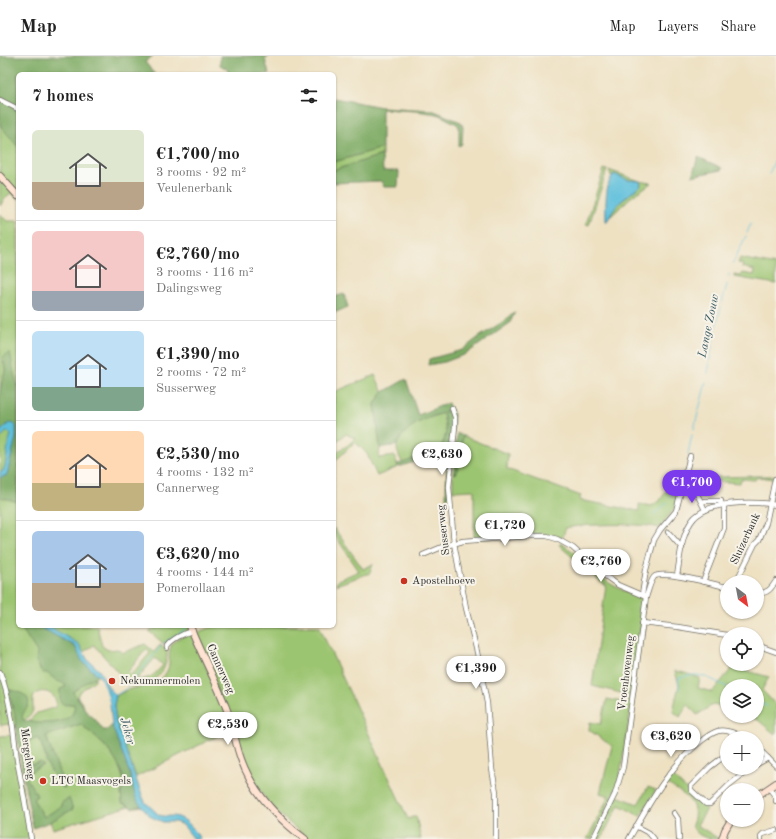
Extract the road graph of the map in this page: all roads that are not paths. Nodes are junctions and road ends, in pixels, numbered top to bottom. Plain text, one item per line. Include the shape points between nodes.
1 (0, 100) edge
2 (16, 108) edge
3 (0, 176) edge
4 (16, 194) edge
5 (452, 408) dead end
6 (690, 456) dead end
7 (775, 479) dead end
8 (695, 490) dead end
9 (702, 503) junction
10 (770, 504) junction
11 (723, 505) junction
12 (776, 505) edge
13 (705, 510) junction
14 (668, 532) dead end
15 (454, 543) junction
16 (682, 548) junction
17 (423, 554) dead end
18 (739, 575) edge
19 (677, 576) junction
20 (776, 581) edge
21 (703, 582) junction
22 (720, 586) edge
23 (764, 593) edge
24 (644, 596) junction
25 (642, 623) junction
26 (191, 629) edge
27 (720, 634) edge
28 (168, 648) dead end
29 (764, 648) edge
30 (776, 652) edge
31 (0, 672) edge
32 (720, 731) edge
33 (764, 754) edge
34 (768, 758) junction
35 (720, 759) edge
36 (764, 760) edge
37 (776, 766) edge
38 (741, 775) edge
39 (776, 783) edge
40 (769, 788) junction
41 (764, 791) edge
42 (776, 801) edge
43 (674, 813) dead end
44 (636, 826) junction
45 (727, 827) edge
46 (776, 830) edge
47 (31, 839) edge
48 (304, 839) edge
49 (496, 839) edge
50 (593, 839) edge
51 (629, 839) edge
52 (654, 839) edge
53 (679, 839) edge
54 (722, 839) edge
55 (761, 839) edge

1 - 2 street
3 - 4 main road
5 - 15 street, Susserweg via 455,426 449,487
6 - 24 street via 676,510 654,540 646,570
7 - 10 street, Sluizerbank
8 - 9 street
9 - 11 street via 721,501
9 - 13 street
10 - 11 street
10 - 12 street
10 - 18 street, Sluizerbank via 759,540 754,544
11 - 13 street
11 - 21 street via 722,533
13 - 16 street via 691,522
14 - 16 street
15 - 17 street
15 - 24 street via 547,536 578,552 609,579 627,590
15 - 49 street, Susserweg via 487,703 496,792
16 - 19 street
19 - 21 street
19 - 24 street via 654,577
20 - 23 street via 769,591
21 - 22 street
24 - 25 street, Vroenhovenweg
25 - 27 street
25 - 50 street, Vroenhovenweg via 623,767 615,794
26 - 28 street via 170,643
26 - 48 main road, Cannerweg via 230,717 241,759 250,780 276,814
29 - 30 street
31 - 47 street, Mergelweg via 11,707
32 - 44 street via 709,735 670,772
33 - 34 street
34 - 36 street
34 - 37 street
35 - 38 street via 690,788 707,804
39 - 40 main road
40 - 41 main road
40 - 42 street
43 - 53 street via 677,817
44 - 51 street
44 - 52 street
45 - 54 main road
46 - 55 street via 763,834

